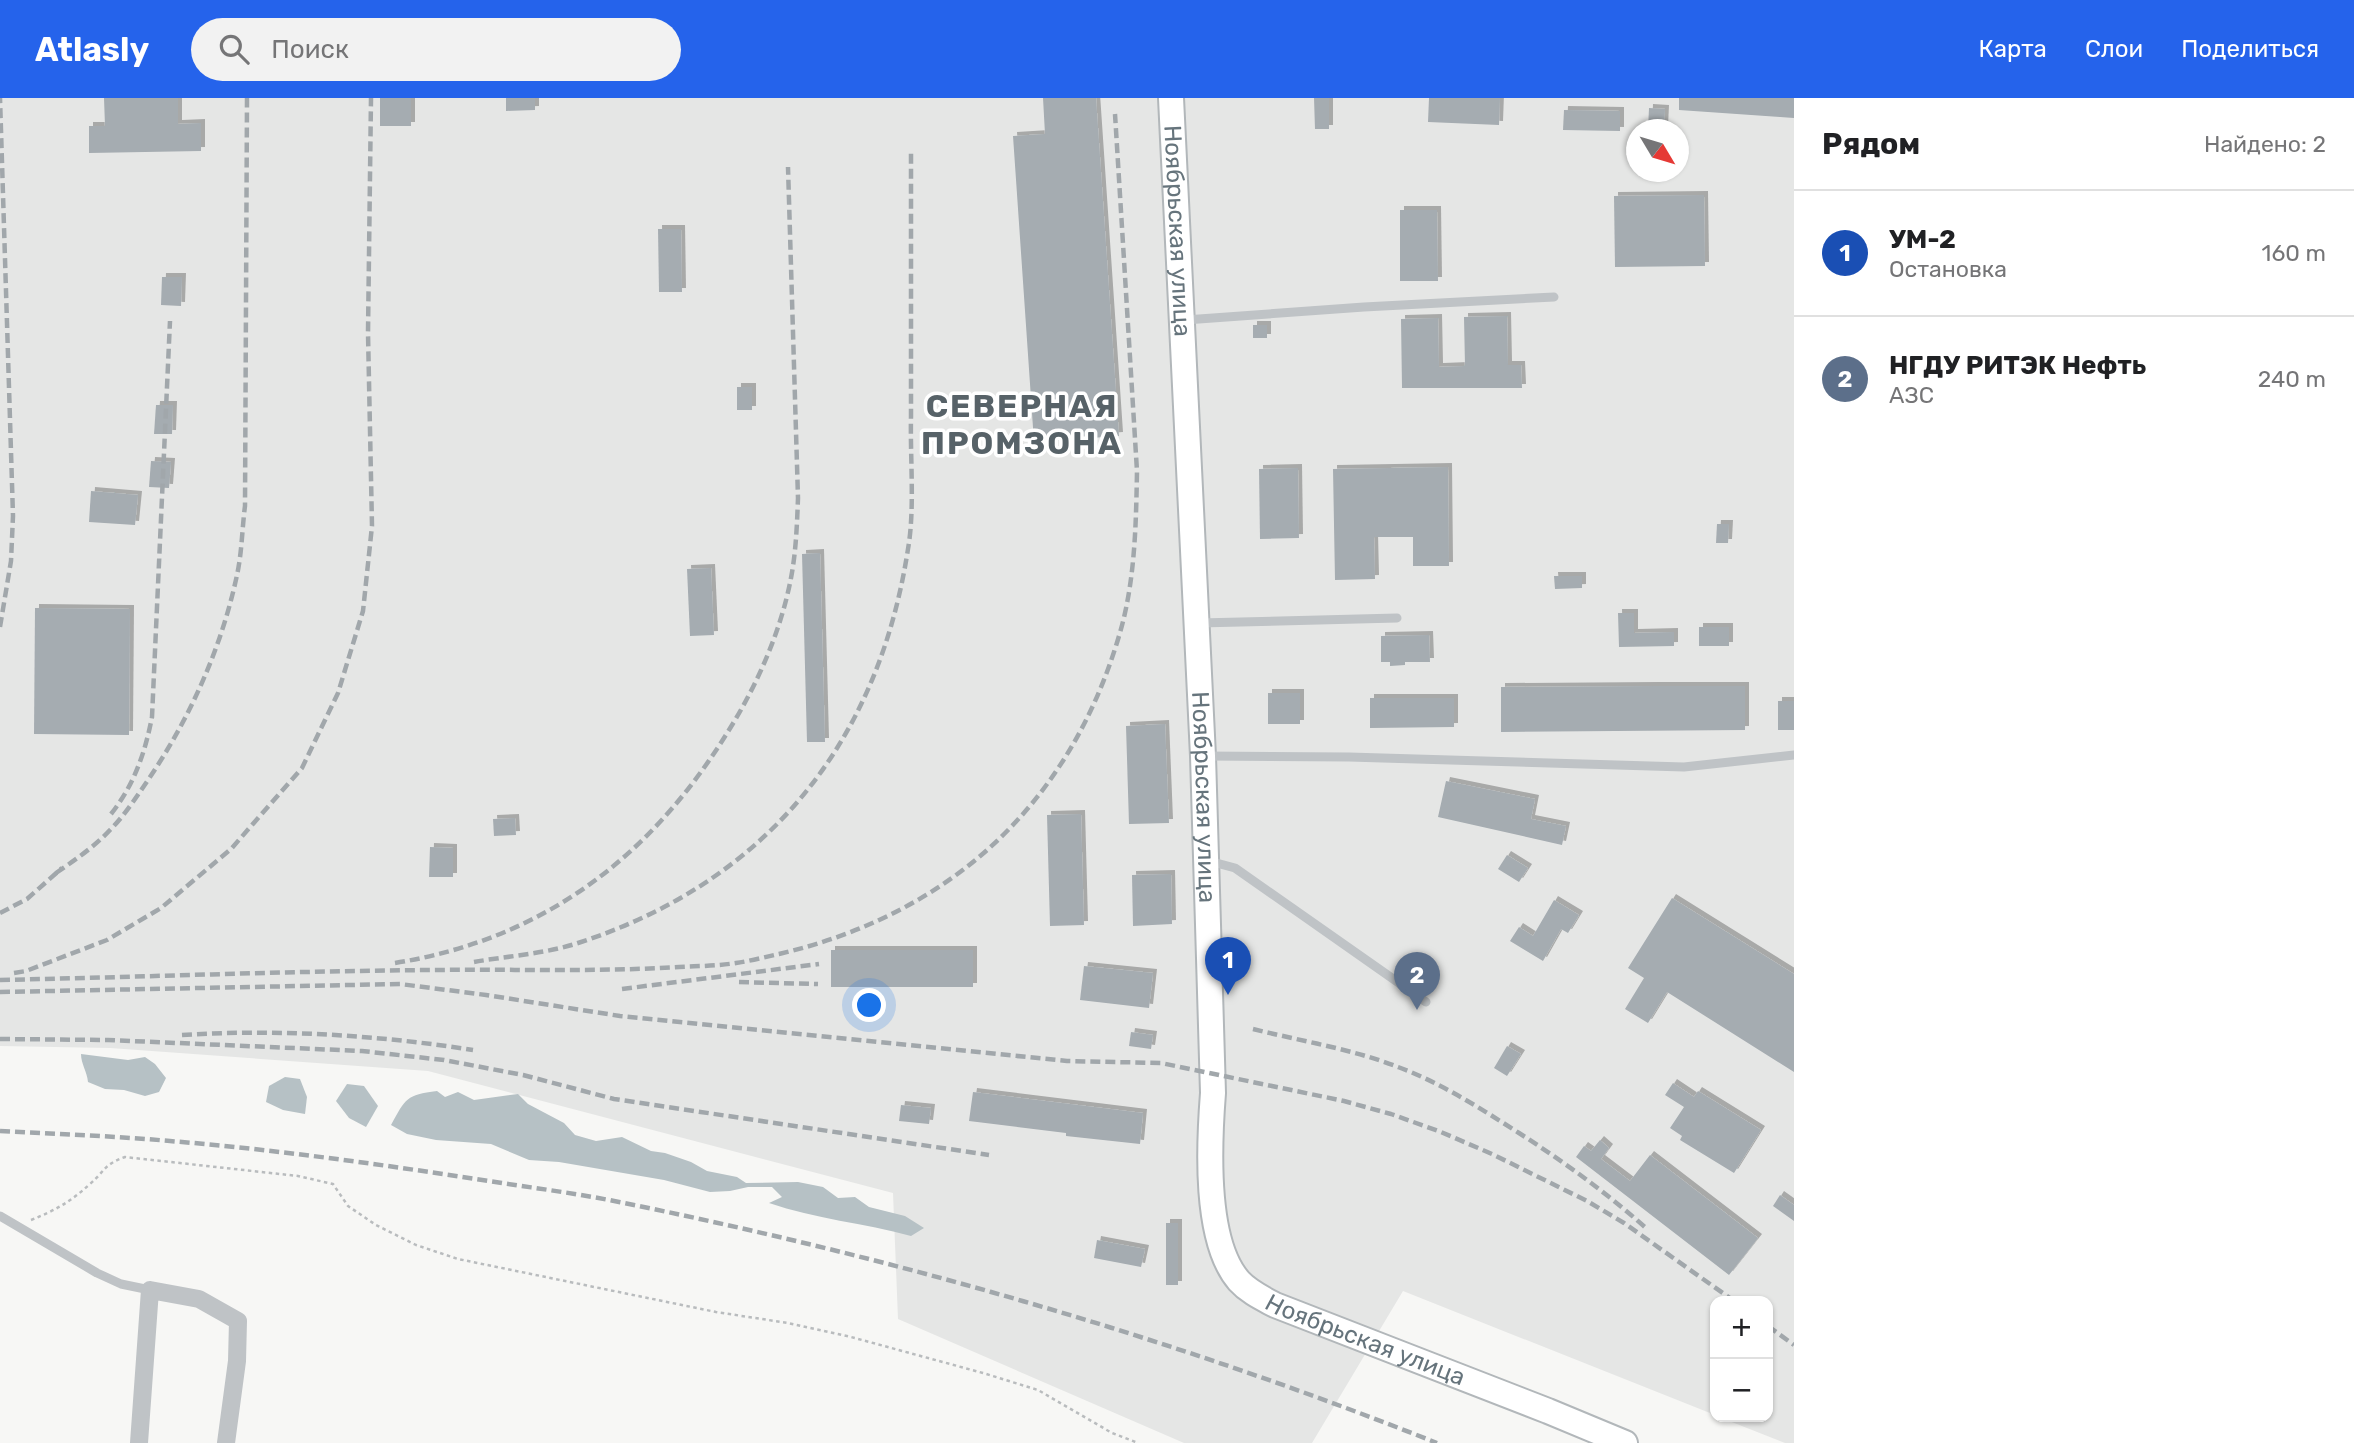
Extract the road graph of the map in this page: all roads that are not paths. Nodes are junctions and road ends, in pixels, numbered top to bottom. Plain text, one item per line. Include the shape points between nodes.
1 (1171, 98) edge
2 (1554, 297) dead end
3 (1182, 320) junction
4 (1397, 618) dead end
5 (1197, 623) junction
6 (1794, 755) edge
7 (1203, 756) junction
8 (1206, 860) junction
9 (1426, 1002) dead end
10 (0, 1216) edge
11 (150, 1290) junction
12 (139, 1443) edge
13 (226, 1443) edge
14 (1625, 1443) edge

1 - 3 street, Ноябрьская улица
2 - 3 lane
3 - 5 street, Ноябрьская улица
4 - 5 lane
5 - 7 street, Ноябрьская улица
6 - 7 lane via 1684,767
7 - 8 street, Ноябрьская улица
8 - 9 lane via 1235,868
8 - 14 street, Ноябрьская улица via 1213,1093 1209,1146 1216,1232 1239,1280 1252,1292 1301,1317
10 - 11 lane via 97,1273
11 - 12 street
11 - 13 street via 198,1300 238,1321

